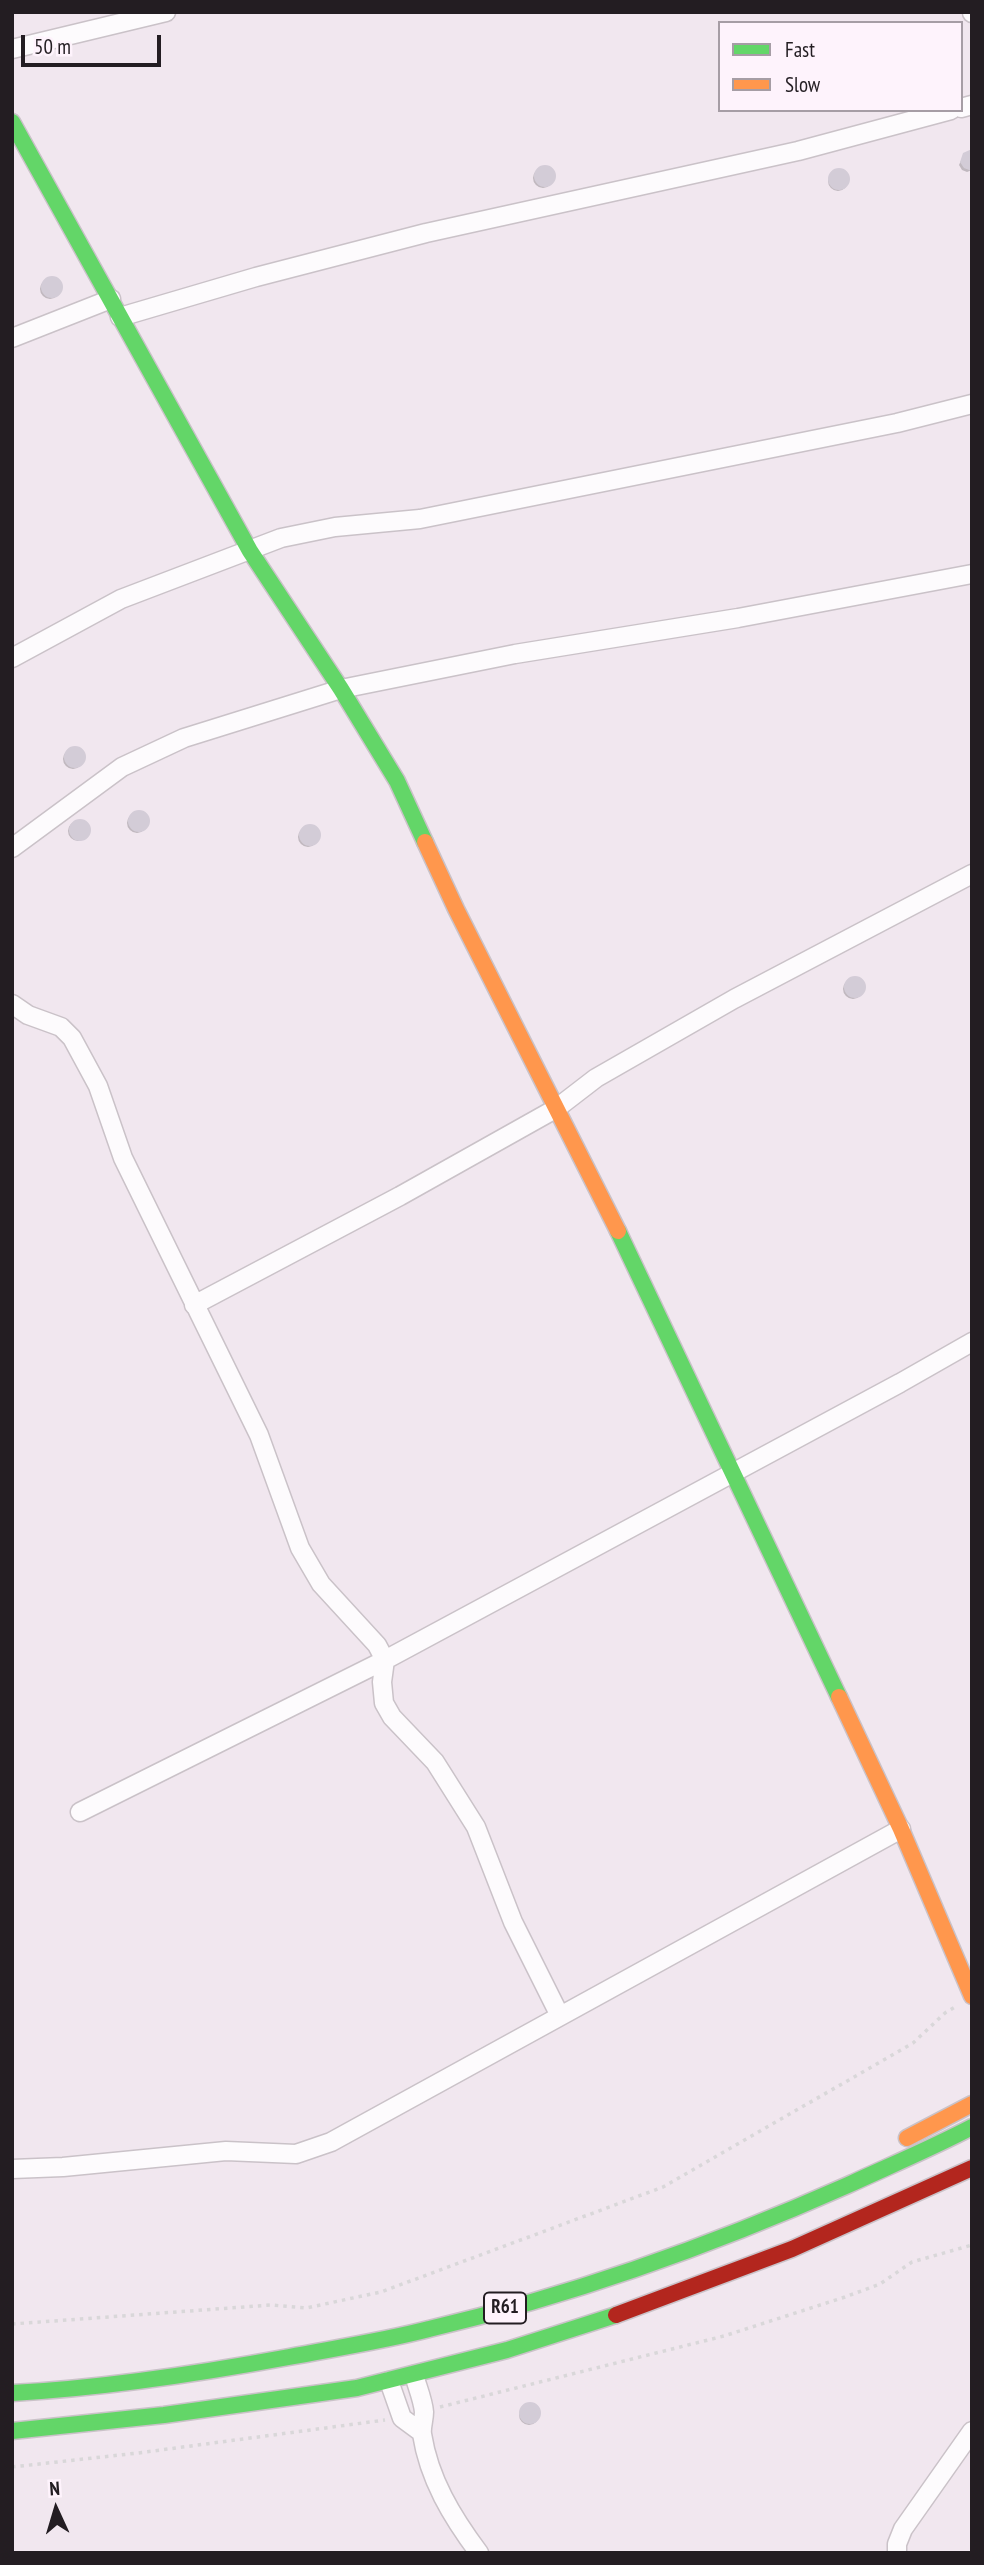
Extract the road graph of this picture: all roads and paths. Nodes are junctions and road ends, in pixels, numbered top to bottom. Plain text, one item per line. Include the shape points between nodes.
1 (166, 12) edge
2 (12, 49) edge
3 (944, 112) edge
4 (12, 122) edge
5 (111, 299) junction
6 (120, 317) junction
7 (12, 338) edge
8 (972, 404) edge
9 (250, 551) junction
10 (972, 574) edge
11 (12, 658) edge
12 (341, 689) junction
13 (12, 848) edge
14 (972, 874) edge
15 (12, 1004) edge
16 (556, 1108) junction
17 (194, 1305) junction
18 (972, 1342) edge
19 (733, 1473) junction
20 (385, 1660) junction
21 (80, 1812) dead end
22 (901, 1829) junction
23 (967, 1999) edge
24 (560, 2016) junction
25 (972, 2104) edge
26 (972, 2127) edge
27 (890, 2147) dead end
28 (867, 2159) dead end
29 (972, 2168) edge
30 (12, 2169) edge
31 (852, 2240) dead end
32 (972, 2245) edge
33 (628, 2311) junction
34 (12, 2324) edge
35 (431, 2329) junction
36 (414, 2375) junction
37 (389, 2381) junction
38 (12, 2393) edge
39 (424, 2412) junction
40 (402, 2418) junction
41 (12, 2431) edge
42 (972, 2431) edge
43 (421, 2432) junction
44 (12, 2467) edge
45 (479, 2553) edge
46 (897, 2553) edge

1 - 2 street
3 - 6 street via 798,151 426,233 256,276
4 - 5 main road
5 - 6 main road
5 - 7 street
6 - 9 main road
8 - 9 street via 420,519 306,532
9 - 11 street via 121,599
9 - 12 main road
10 - 12 street
12 - 13 street via 184,738 122,767
12 - 16 main road via 397,781
14 - 16 street via 734,999 596,1078
15 - 17 street via 61,1027 72,1038 98,1086 122,1158
16 - 17 street
16 - 19 main road
17 - 20 street via 259,1435 300,1548 321,1584 377,1645
18 - 19 street
19 - 20 street
19 - 22 main road
20 - 21 street
20 - 24 street via 384,1703 435,1762 476,1827 513,1922
22 - 23 main road
22 - 24 street
23 - 34 path via 914,2043 663,2187 381,2292 306,2308 271,2305
24 - 30 street via 331,2142 296,2154 226,2151
25 - 27 main road
26 - 35 main road, R61 via 722,2238 607,2279
28 - 35 main road via 651,2251 477,2308
29 - 33 main road, R61 via 846,2226
31 - 33 main road via 686,2301
32 - 39 path via 912,2262 880,2284 856,2293 724,2336
33 - 36 main road, R61
35 - 38 main road, R61 via 173,2378
36 - 37 main road, R61
36 - 39 street
37 - 40 street
37 - 41 main road, R61 via 217,2409
39 - 43 street
40 - 43 street
40 - 44 path
42 - 46 street via 903,2529
43 - 45 street via 444,2500

